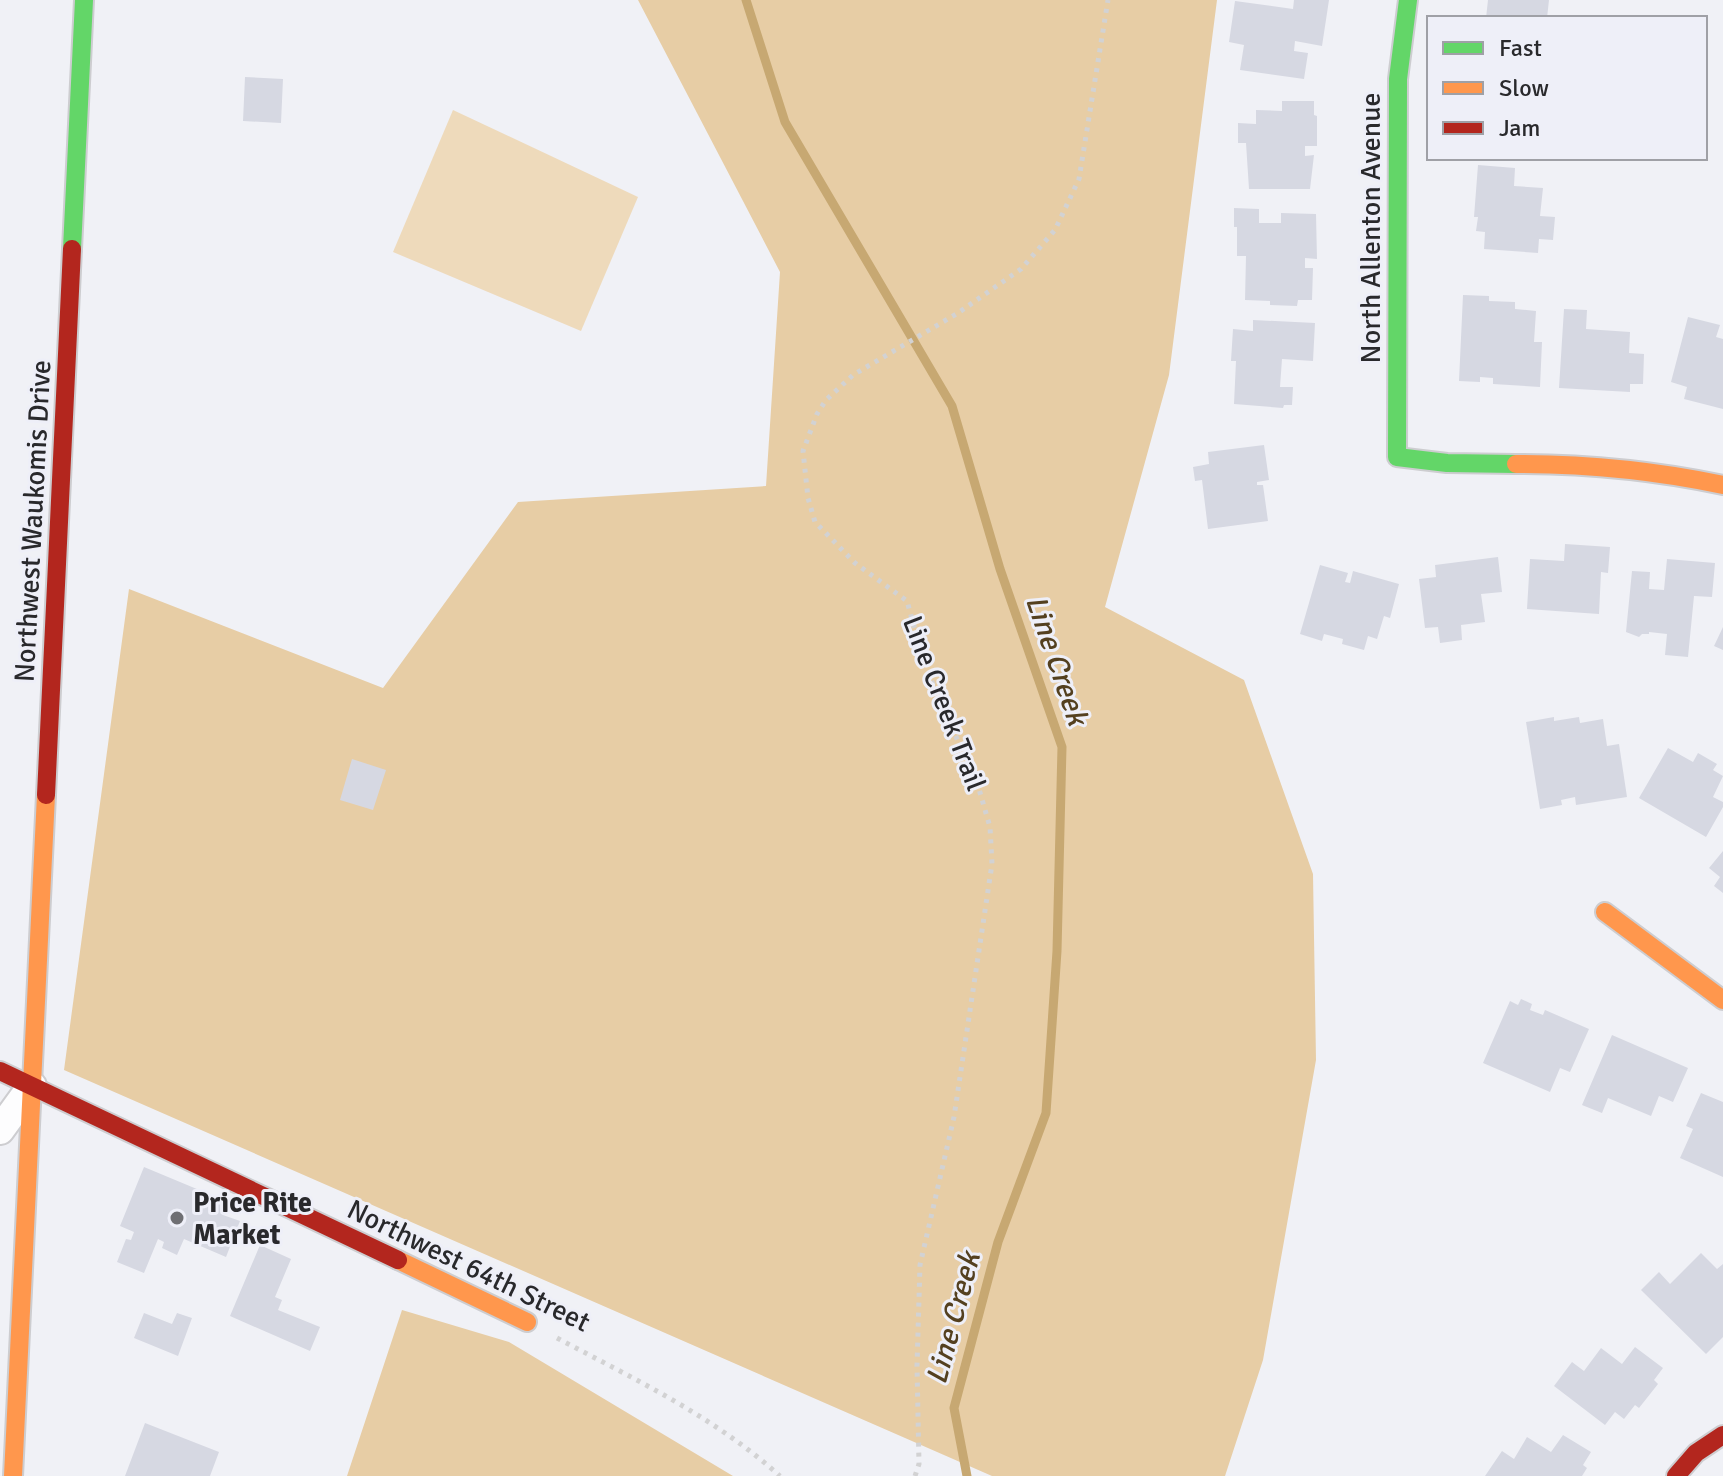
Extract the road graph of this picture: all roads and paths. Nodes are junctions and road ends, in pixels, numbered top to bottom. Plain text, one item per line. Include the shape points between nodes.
1 (84, 0) edge
2 (1108, 0) edge
3 (1408, 0) edge
4 (1723, 485) edge
5 (1605, 912) dead end
6 (1723, 1000) edge
7 (0, 1071) edge
8 (32, 1086) junction
9 (0, 1130) edge
10 (527, 1322) joint
11 (1723, 1435) edge
12 (13, 1476) edge
13 (780, 1476) edge
14 (915, 1476) edge
15 (1676, 1476) edge

1 - 8 street, Northwest Waukomis Drive
2 - 14 path, Line Creek Trail via 1079,179 1055,230 1021,269 853,375 826,400 803,451 815,522 855,563 907,601 925,666 979,789 990,827 992,864 954,1117 920,1265
3 - 4 street, North Allenton Avenue via 1398,79 1397,457 1553,464
5 - 6 street
7 - 8 street, Northwest 64th Street
8 - 9 street
8 - 10 street, Northwest 64th Street
8 - 12 street, Northwest Waukomis Drive
10 - 13 path, Northwest 64th Street via 694,1410
11 - 15 street via 1696,1453

